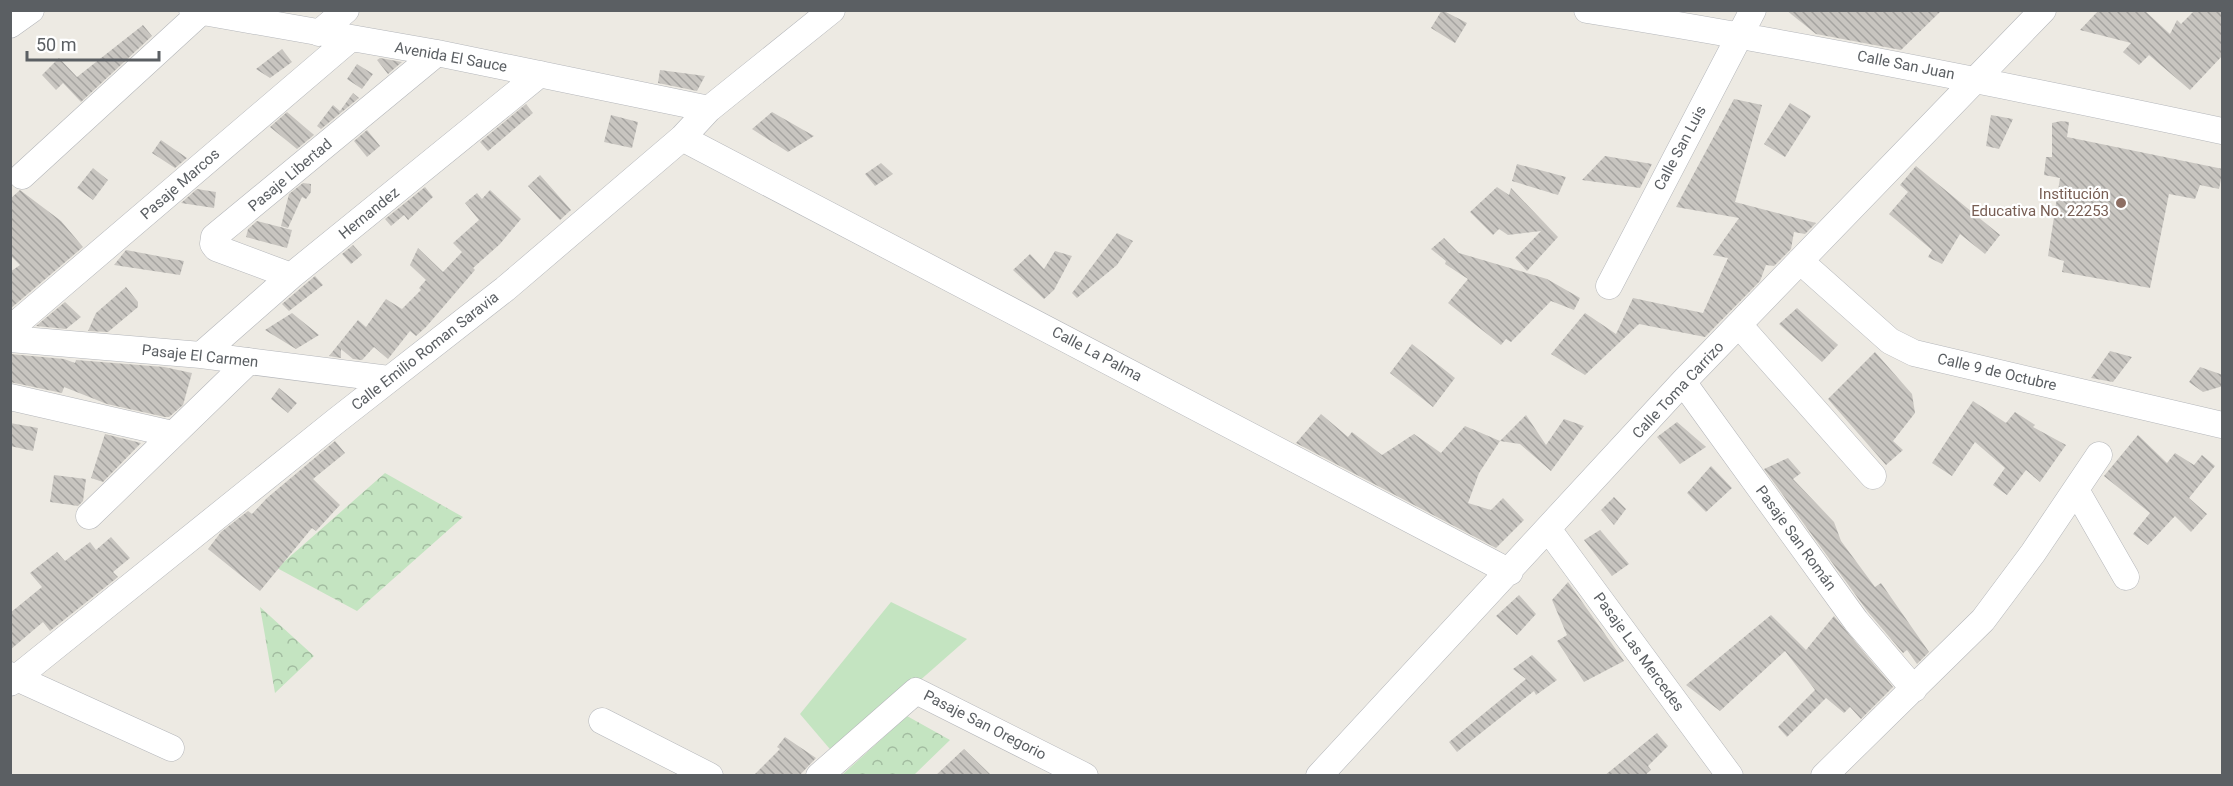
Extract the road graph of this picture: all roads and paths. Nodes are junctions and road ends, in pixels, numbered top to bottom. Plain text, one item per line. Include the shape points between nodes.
1 (31, 10) edge
2 (346, 10) edge
3 (832, 10) edge
4 (1587, 10) edge
5 (1753, 10) edge
6 (2043, 10) edge
7 (196, 11) edge
8 (10, 25) edge
9 (319, 33) junction
10 (1740, 34) junction
11 (350, 39) junction
12 (436, 53) junction
13 (540, 74) junction
14 (1977, 78) junction
15 (709, 109) junction
16 (2223, 131) edge
17 (682, 138) junction
18 (22, 176) dead end
19 (1800, 261) junction
20 (291, 276) junction
21 (1609, 286) dead end
22 (1739, 325) junction
23 (10, 329) edge
24 (10, 339) edge
25 (201, 355) junction
26 (249, 361) junction
27 (389, 379) junction
28 (1683, 382) junction
29 (10, 397) edge
30 (2223, 425) edge
31 (172, 434) junction
32 (2099, 455) dead end
33 (1873, 476) dead end
34 (2076, 490) junction
35 (88, 516) dead end
36 (1548, 530) junction
37 (1510, 572) junction
38 (2126, 578) dead end
39 (13, 678) edge
40 (1914, 689) junction
41 (602, 722) dead end
42 (171, 748) dead end
43 (710, 776) edge
44 (819, 776) edge
45 (1085, 776) edge
46 (1319, 776) edge
47 (1730, 776) edge
48 (1824, 776) edge

1 - 8 street
2 - 9 street
3 - 15 street, Calle Emilio Roman Saravia
4 - 10 street, Calle San Juan
5 - 10 street, Calle San Luis
6 - 14 street, Calle Toma Carrizo
7 - 9 street, Avenida El Sauce
7 - 18 street
9 - 11 street, Avenida El Sauce
10 - 14 street, Calle San Juan
10 - 21 street, Calle San Luis
11 - 12 street, Avenida El Sauce
11 - 23 street, Pasaje Marcos
12 - 13 street, Avenida El Sauce
12 - 20 street, Pasaje Libertad via 214,237 216,248
13 - 15 street, Avenida El Sauce
13 - 20 street, Hernandez
14 - 16 street, Calle San Juan
14 - 19 street, Calle Toma Carrizo
15 - 17 street, Calle Emilio Roman Saravia
17 - 27 street, Calle Emilio Roman Saravia via 504,289
17 - 37 street, Calle La Palma
19 - 22 street, Calle Toma Carrizo
19 - 30 street, Calle 9 de Octubre via 1890,341 1914,353
20 - 25 street, Hernandez
22 - 28 street, Calle Toma Carrizo
22 - 33 street
24 - 25 street, Pasaje El Carmen
25 - 26 street, Pasaje El Carmen
26 - 27 street, Pasaje El Carmen
26 - 31 street
27 - 39 street, Calle Emilio Roman Saravia
28 - 36 street, Calle Toma Carrizo
28 - 40 street, Pasaje San Román via 1856,621
29 - 31 street
31 - 35 street
32 - 34 street
34 - 38 street
34 - 40 street via 1983,620
36 - 37 street, Calle Toma Carrizo
36 - 47 street, Pasaje Las Mercedes
37 - 46 street, Calle Toma Carrizo
39 - 42 street
40 - 48 street
41 - 43 street
44 - 45 street, Pasaje San Oregorio via 916,691

